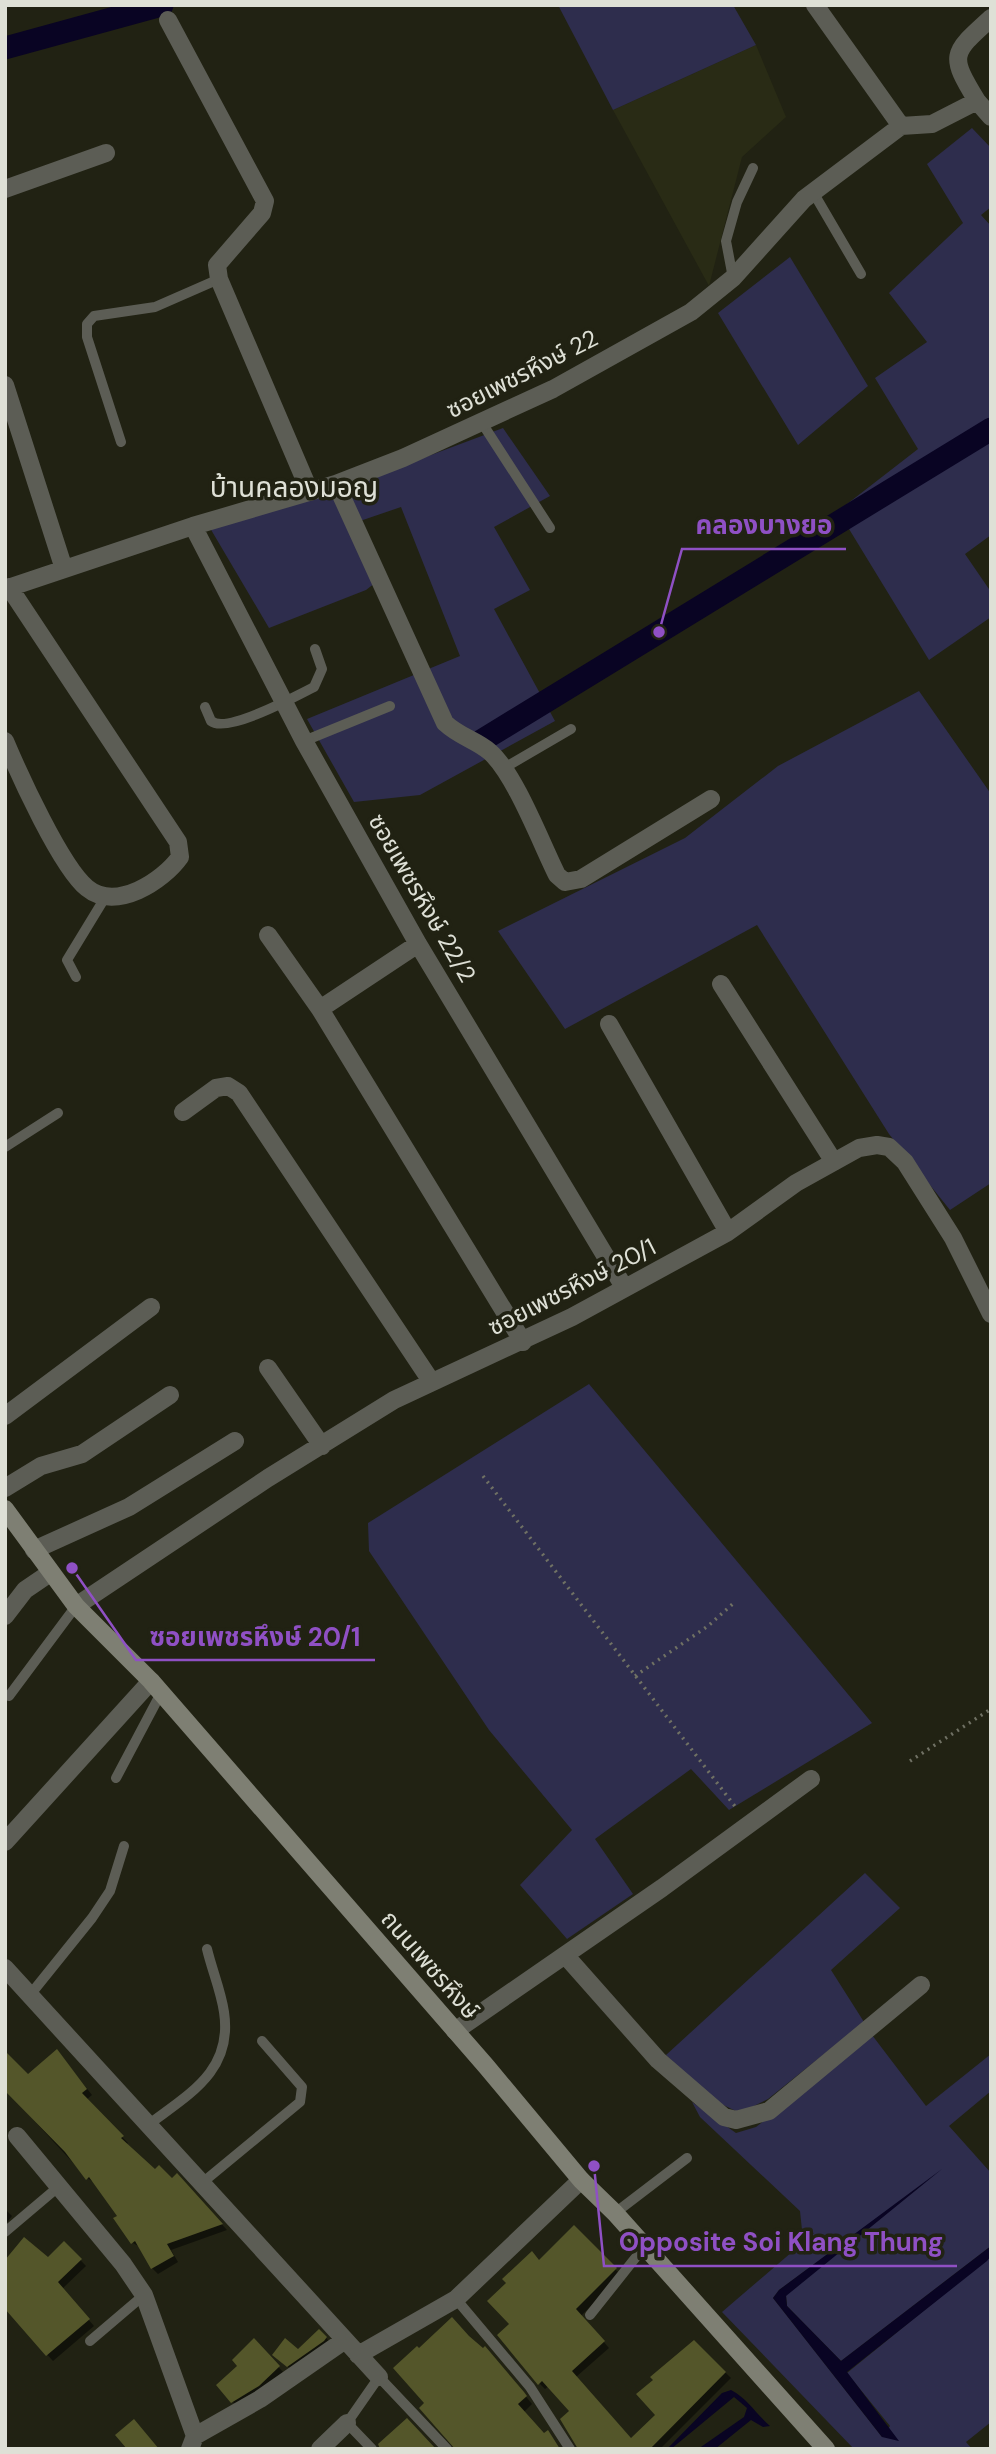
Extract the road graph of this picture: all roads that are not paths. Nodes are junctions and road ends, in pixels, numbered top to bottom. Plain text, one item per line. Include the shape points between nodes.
1 (815, 5) edge
2 (991, 18) edge
3 (168, 20) dead end
4 (977, 101) junction
5 (991, 117) edge
6 (901, 126) junction
7 (106, 153) dead end
8 (753, 168) dead end
9 (5, 189) edge
10 (813, 192) junction
11 (861, 274) dead end
12 (733, 278) junction
13 (219, 279) junction
14 (5, 385) edge
15 (482, 424) junction
16 (121, 442) dead end
17 (336, 484) junction
18 (310, 492) junction
19 (193, 526) junction
20 (550, 528) dead end
21 (64, 569) junction
22 (7, 588) edge
23 (315, 649) dead end
24 (284, 702) junction
25 (390, 706) dead end
26 (205, 707) dead end
27 (571, 729) dead end
28 (5, 741) edge
29 (304, 741) junction
30 (504, 768) junction
31 (711, 799) dead end
32 (106, 896) junction
33 (268, 935) dead end
34 (418, 944) junction
35 (76, 977) dead end
36 (721, 984) dead end
37 (320, 1009) junction
38 (609, 1024) dead end
39 (183, 1112) dead end
40 (58, 1113) dead end
41 (5, 1147) edge
42 (834, 1162) junction
43 (728, 1232) junction
44 (624, 1287) junction
45 (151, 1307) dead end
46 (991, 1314) edge
47 (523, 1342) junction
48 (268, 1368) dead end
49 (431, 1381) junction
50 (170, 1395) dead end
51 (5, 1416) edge
52 (235, 1441) dead end
53 (322, 1446) junction
54 (5, 1488) edge
55 (5, 1509) edge
56 (34, 1550) junction
57 (50, 1573) junction
58 (76, 1606) junction
59 (5, 1616) edge
60 (156, 1687) junction
61 (9, 1696) dead end
62 (116, 1778) dead end
63 (811, 1779) dead end
64 (5, 1842) edge
65 (124, 1846) dead end
66 (207, 1950) dead end
67 (565, 1955) junction
68 (5, 1968) edge
69 (921, 1985) dead end
70 (30, 1995) junction
71 (455, 2031) junction
72 (262, 2041) dead end
73 (148, 2124) junction
74 (17, 2136) dead end
75 (687, 2158) dead end
76 (580, 2180) junction
77 (202, 2183) junction
78 (57, 2188) junction
79 (615, 2213) junction
80 (5, 2232) edge
81 (644, 2247) junction
82 (144, 2295) junction
83 (456, 2299) junction
84 (590, 2315) dead end
85 (345, 2340) junction
86 (90, 2341) dead end
87 (358, 2355) junction
88 (379, 2377) junction
89 (347, 2423) junction
90 (192, 2443) edge
91 (320, 2449) edge
92 (372, 2449) edge
93 (447, 2449) edge
94 (570, 2449) edge
95 (825, 2449) edge

1 - 6 street
2 - 4 street via 962,44 957,57 958,71
3 - 13 street via 265,201 262,213 217,265
4 - 5 street
4 - 6 street via 932,124
6 - 10 street, ซอยเพชรหึงษ์ 22
7 - 9 street
8 - 12 lane via 726,241
10 - 11 lane
10 - 12 street, ซอยเพชรหึงษ์ 22
12 - 15 street, ซอยเพชรหึงษ์ 22 via 691,312
13 - 16 lane via 155,307 94,316 87,324 87,337
13 - 18 street
14 - 21 street
15 - 17 street, ซอยเพชรหึงษ์ 22
15 - 20 lane
17 - 18 street, ซอยเพชรหึงษ์ 22
17 - 30 street via 445,723 489,751
18 - 19 street, ซอยเพชรหึงษ์ 22
19 - 21 street, ซอยเพชรหึงษ์ 22
19 - 24 street, ซอยเพชรหึงษ์ 22/2
21 - 22 street, ซอยเพชรหึงษ์ 22
22 - 32 street via 178,842 180,857 169,873 122,895
23 - 24 lane via 322,669 320,680
24 - 26 lane via 223,725 211,721
24 - 29 street, ซอยเพชรหึงษ์ 22/2
25 - 29 lane
27 - 30 lane
28 - 32 street via 65,859 87,889
29 - 34 street, ซอยเพชรหึงษ์ 22/2
30 - 31 street via 557,875 565,882 581,879
32 - 35 lane via 67,960
33 - 37 street
34 - 37 street
34 - 44 street, ซอยเพชรหึงษ์ 22/2
36 - 42 street
37 - 47 street
38 - 43 street
39 - 49 street via 216,1088 228,1086 239,1093
40 - 41 lane
42 - 43 street, ซอยเพชรหึงษ์ 20/1
42 - 46 street, ซอยเพชรหึงษ์ 20/1 via 859,1148 877,1145 897,1154 953,1238
43 - 44 street, ซอยเพชรหึงษ์ 20/1
44 - 47 street, ซอยเพชรหึงษ์ 20/1
45 - 51 street
47 - 49 street, ซอยเพชรหึงษ์ 20/1
48 - 53 street
49 - 53 street, ซอยเพชรหึงษ์ 20/1
50 - 54 street via 82,1454 41,1466
52 - 56 street via 129,1507
53 - 58 street, ซอยเพชรหึงษ์ 20/1
55 - 56 main road, ถนนเพชรหึงษ์
56 - 57 main road, ถนนเพชรหึงษ์
57 - 58 main road, ถนนเพชรหึงษ์
57 - 59 street via 25,1590
58 - 60 main road, ถนนเพชรหึงษ์
58 - 61 lane
60 - 62 lane
60 - 64 street
60 - 71 main road, ถนนเพชรหึงษ์
63 - 67 street
65 - 70 lane via 110,1891
66 - 73 lane via 225,2013 219,2062 195,2089
67 - 69 street via 658,2060 724,2117 736,2120 769,2111
67 - 71 street
68 - 70 street
70 - 73 street
71 - 76 main road, ถนนเพชรหึงษ์
72 - 77 lane via 302,2087 300,2102
73 - 77 street
74 - 78 street
75 - 79 lane
76 - 79 main road, ถนนเพชรหึงษ์
76 - 83 street
77 - 85 street
78 - 80 lane
78 - 82 street
79 - 81 main road, ถนนเพชรหึงษ์
81 - 84 lane
81 - 95 main road, ถนนเพชรหึงษ์
82 - 86 lane
82 - 90 street
83 - 87 street
83 - 94 lane via 530,2387
85 - 87 street
85 - 90 street
87 - 88 street
88 - 89 lane
88 - 93 lane
89 - 91 street
89 - 92 lane

